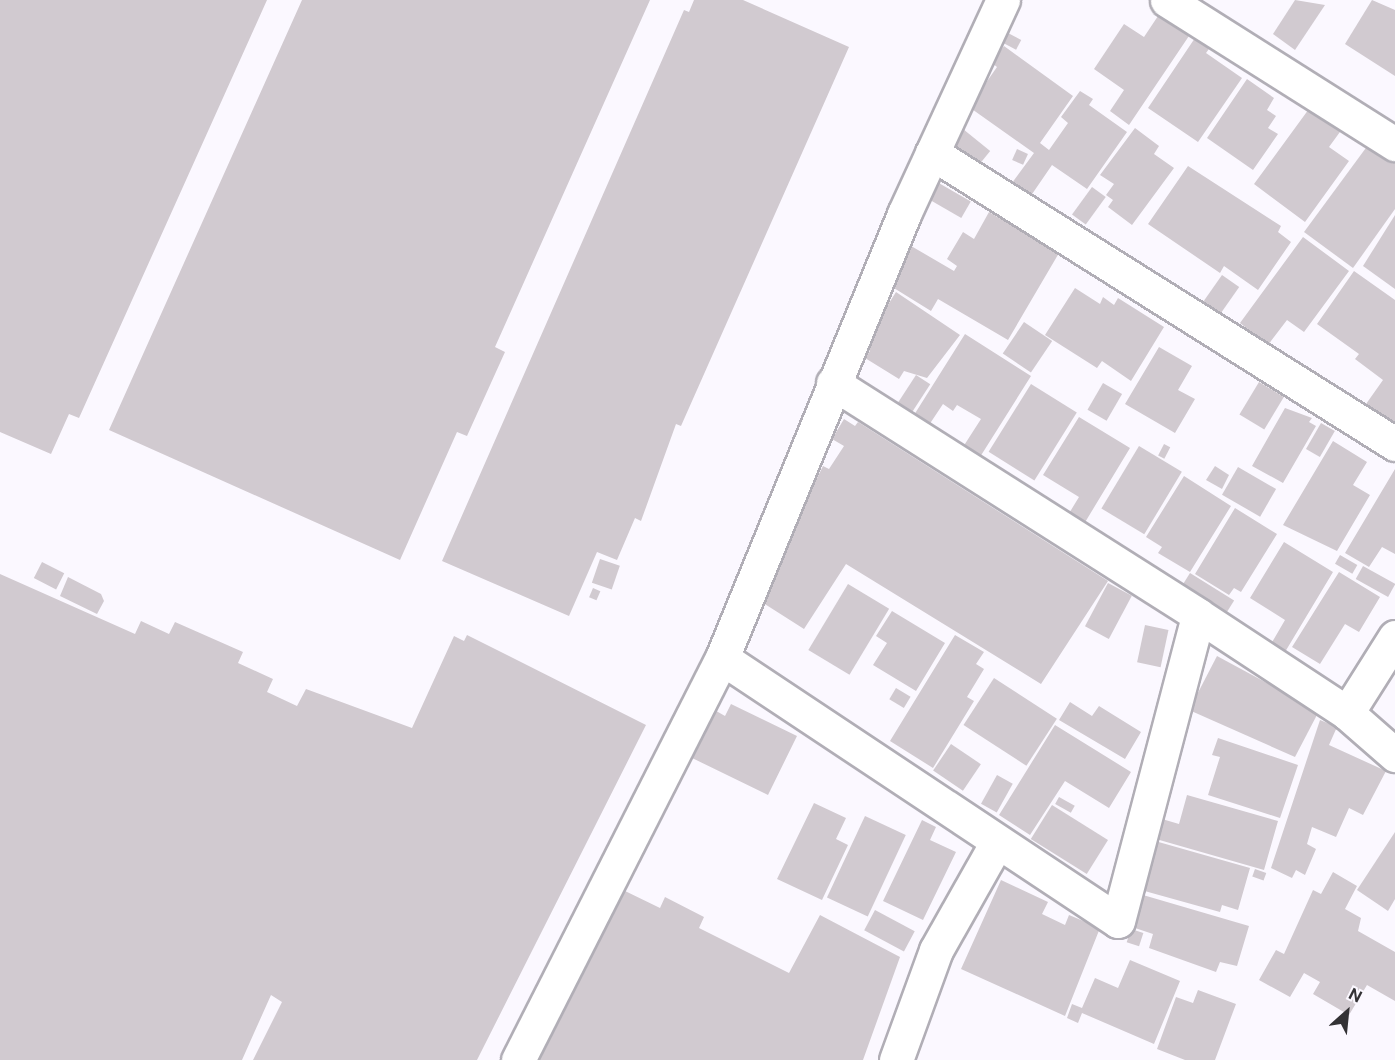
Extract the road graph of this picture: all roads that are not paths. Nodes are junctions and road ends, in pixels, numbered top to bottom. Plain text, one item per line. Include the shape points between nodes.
1 (1003, 0) edge
2 (1167, 0) edge
3 (1395, 144) edge
4 (932, 153) junction
5 (833, 383) junction
6 (1395, 444) edge
7 (1198, 615) junction
8 (1395, 637) edge
9 (722, 658) junction
10 (1347, 713) junction
11 (1395, 755) edge
12 (997, 842) junction
13 (518, 1060) edge
14 (896, 1060) edge

1 - 4 street
2 - 3 street
4 - 5 street
4 - 6 street
5 - 7 street
5 - 9 street
7 - 10 street
7 - 12 street via 1118,921
8 - 10 street
9 - 12 street
9 - 13 street
10 - 11 street
12 - 14 street via 936,950

